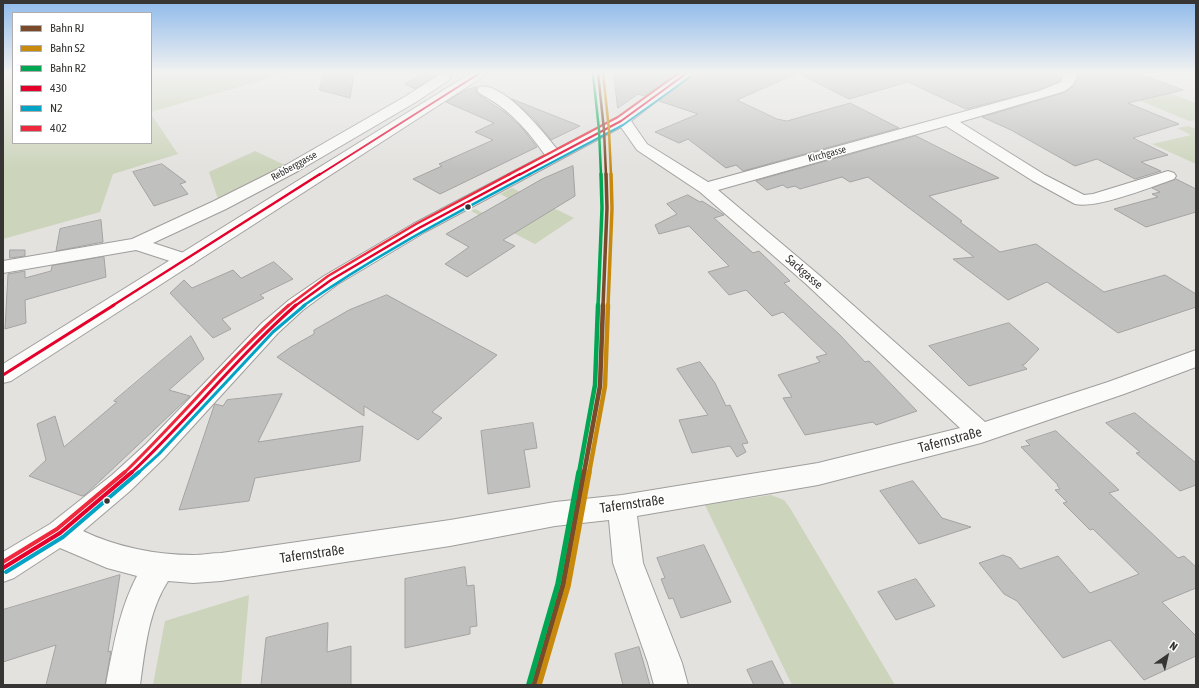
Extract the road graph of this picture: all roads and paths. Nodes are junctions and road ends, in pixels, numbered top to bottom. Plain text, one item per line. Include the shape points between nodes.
1 (400, 105) edge
2 (435, 105) edge
3 (510, 105) edge
4 (642, 105) edge
5 (1003, 105) edge
6 (620, 121) junction
7 (949, 121) junction
8 (554, 156) junction
9 (1168, 176) dead end
10 (706, 188) junction
11 (137, 244) junction
12 (186, 260) junction
13 (3, 267) edge
14 (1196, 358) edge
15 (3, 375) edge
16 (981, 433) junction
17 (622, 507) junction
18 (60, 533) junction
19 (161, 566) junction
20 (3, 568) edge
21 (122, 685) edge
22 (671, 685) edge

1 - 11 street, Rebberggasse via 292,168
2 - 12 street
3 - 8 street via 532,126
4 - 6 street
5 - 7 street, Kirchgasse
6 - 8 street
6 - 10 street, Sackgasse via 626,124 642,147
7 - 9 street via 1039,178 1080,200 1095,199
7 - 10 street, Kirchgasse
8 - 18 street via 393,242 296,305 122,484
10 - 16 street, Sackgasse via 821,286
11 - 12 street, Rebberggasse
11 - 13 street, Rebberggasse
12 - 15 street
14 - 16 street, Tafernstraße
16 - 17 street, Tafernstraße via 818,474
17 - 19 street, Tafernstraße via 555,514 450,533 221,567 194,569
17 - 22 street via 628,563
18 - 19 street, Tafernstraße via 77,544
18 - 20 street
19 - 21 street via 150,580 133,624

